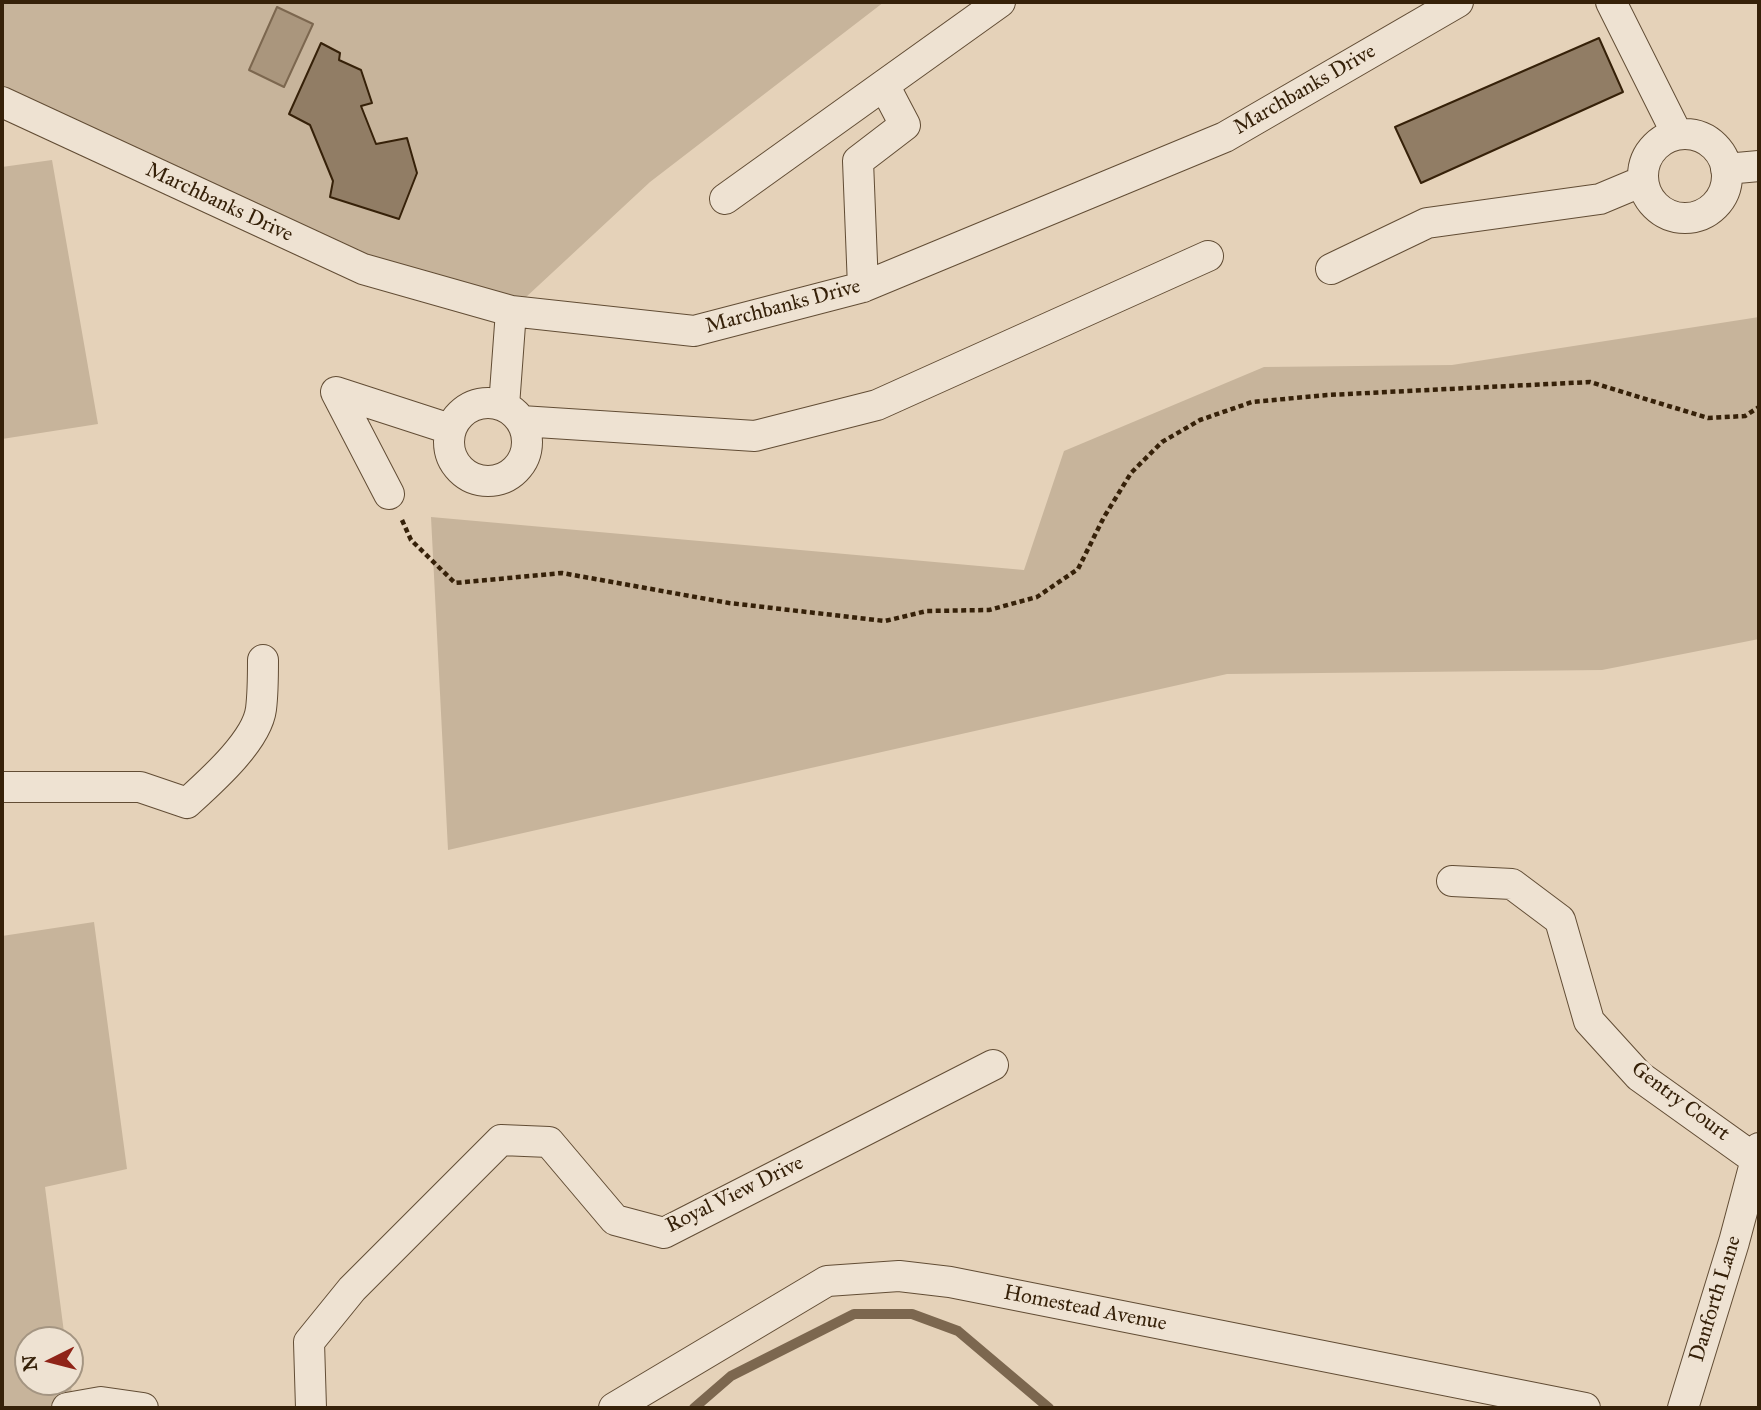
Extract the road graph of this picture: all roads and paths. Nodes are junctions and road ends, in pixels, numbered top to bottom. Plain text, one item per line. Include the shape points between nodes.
1 (1000, 2) edge
2 (1458, 2) edge
3 (1611, 2) edge
4 (884, 85) junction
5 (2, 102) edge
6 (1676, 134) junction
7 (1759, 166) edge
8 (1726, 169) junction
9 (1643, 181) junction
10 (725, 199) dead end
11 (1208, 256) dead end
12 (1331, 269) dead end
13 (863, 288) junction
14 (511, 311) junction
15 (1759, 407) edge
16 (513, 413) junction
17 (450, 429) junction
18 (389, 494) joint
19 (263, 660) dead end
20 (2, 787) edge
21 (1452, 881) dead end
22 (993, 1065) dead end
23 (1757, 1154) edge
24 (66, 1408) edge
25 (143, 1408) edge
26 (311, 1408) edge
27 (614, 1408) edge
28 (1585, 1408) edge
29 (1683, 1408) edge

1 - 4 street
2 - 13 street, Marchbanks Drive via 1225,137
3 - 6 street
4 - 10 street
4 - 13 street via 905,125 858,161
5 - 14 street, Marchbanks Drive via 363,269
6 - 8 street via 1708,141
6 - 9 street via 1653,147
7 - 8 street
8 - 9 street via 1722,195 1704,213 1692,217 1679,218 1655,206
9 - 12 street via 1600,199 1427,223
11 - 16 street via 877,405 755,436
13 - 14 street, Marchbanks Drive via 694,331
14 - 16 street
15 - 18 path via 1745,416 1708,418 1590,382 1252,402 1200,420 1162,442 1131,473 1078,569 1037,597 989,610 927,611 884,621 729,603 562,573 455,583 411,540
16 - 17 street via 491,402 478,404 466,409
16 - 17 street via 527,443 524,456 518,467 497,480 476,479 457,466 451,455
17 - 18 street via 336,392
19 - 20 street via 261,712 244,744 187,803 141,787
21 - 23 street, Gentry Court via 1512,884 1560,920 1589,1021 1639,1076
22 - 26 street, Royal View Drive via 664,1233 615,1220 549,1142 501,1140 352,1289 309,1342
23 - 29 street, Danforth Lane
24 - 25 street via 101,1402
27 - 28 street, Homestead Avenue via 827,1281 899,1276 950,1282

